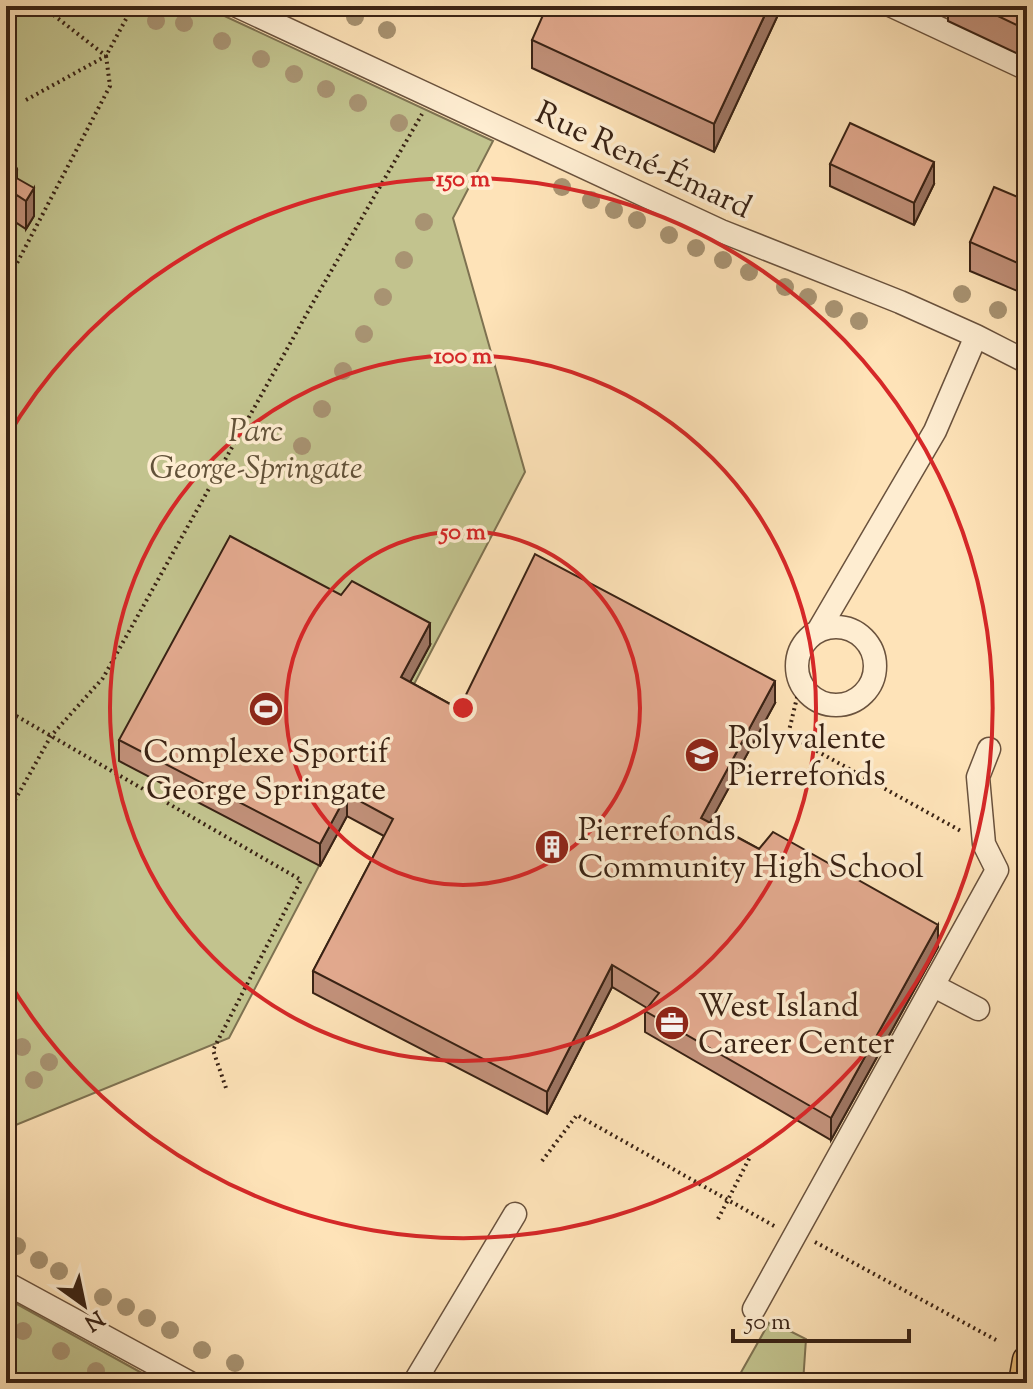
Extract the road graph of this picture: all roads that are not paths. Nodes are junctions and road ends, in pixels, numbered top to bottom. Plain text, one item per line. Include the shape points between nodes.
1 (237, 6) edge
2 (892, 6) edge
3 (1027, 69) edge
4 (976, 336) junction
5 (1027, 362) edge
6 (818, 631) junction
7 (989, 749) dead end
8 (934, 986) junction
9 (978, 1009) dead end
10 (515, 1214) dead end
11 (6, 1283) edge
12 (754, 1309) dead end
13 (1027, 1360) edge
14 (190, 1383) edge
15 (414, 1383) edge
16 (1023, 1383) edge

1 - 4 street, Rue René-Émard via 721,231
2 - 3 street
4 - 5 street, Rue René-Émard
4 - 6 street via 935,431
6 - 6 street via 831,627 856,632 873,652 874,677 859,698 833,706 820,703 800,685 797,660
7 - 8 street via 978,777 984,844 997,870
8 - 9 street
8 - 12 street
10 - 15 street
11 - 14 street
13 - 16 main road

